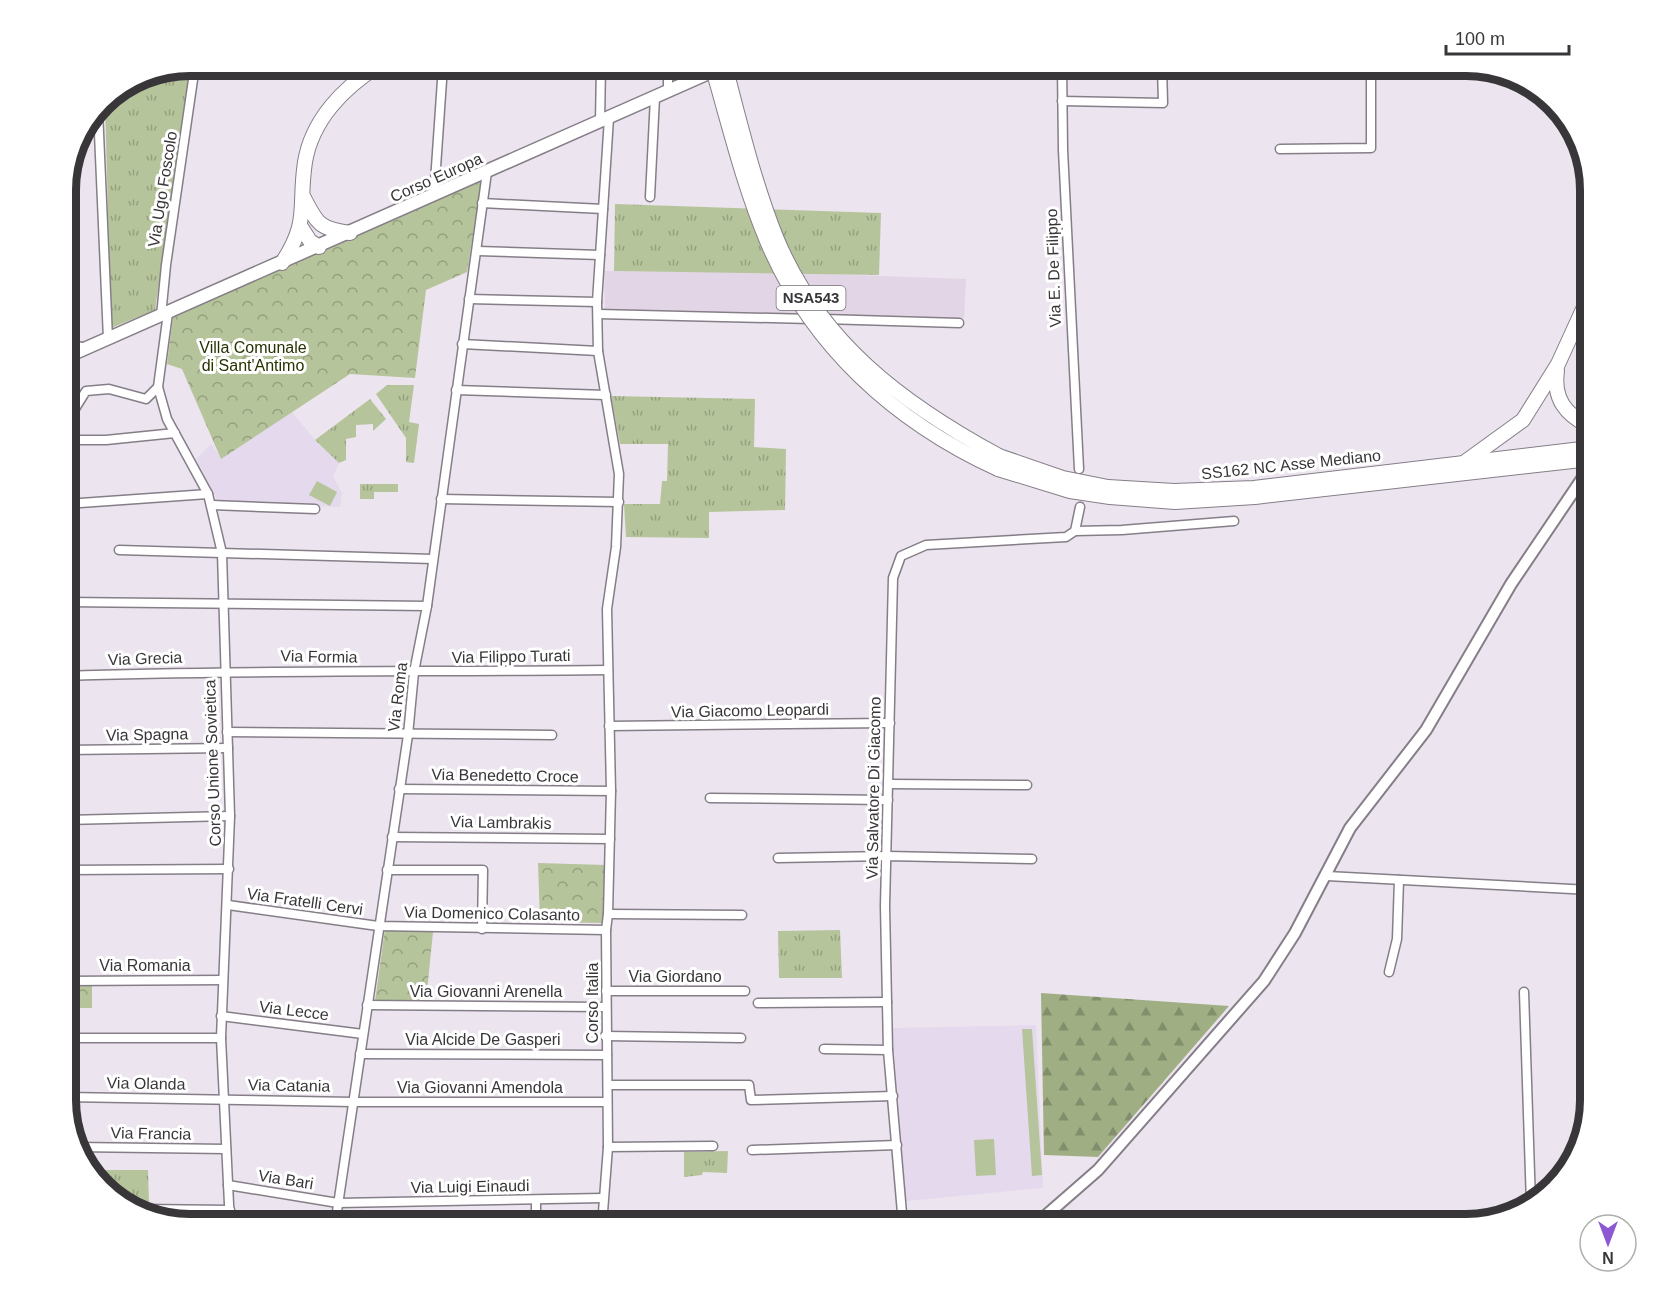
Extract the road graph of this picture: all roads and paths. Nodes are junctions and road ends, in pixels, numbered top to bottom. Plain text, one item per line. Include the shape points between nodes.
1 (194, 76) edge
2 (362, 76) edge
3 (442, 76) edge
4 (602, 76) edge
5 (668, 76) edge
6 (702, 76) edge
7 (715, 76) edge
8 (728, 76) edge
9 (1062, 76) edge
10 (1162, 76) edge
11 (1371, 76) edge
12 (668, 91) junction
13 (655, 97) junction
14 (1062, 101) junction
15 (604, 120) junction
16 (99, 124) edge
17 (1280, 149) dead end
18 (487, 172) junction
19 (434, 196) junction
20 (650, 197) dead end
21 (304, 198) junction
22 (482, 203) junction
23 (603, 209) junction
24 (317, 224) junction
25 (301, 227) junction
26 (350, 234) junction
27 (319, 247) junction
28 (478, 251) junction
29 (600, 255) junction
30 (282, 263) junction
31 (469, 299) junction
32 (597, 302) junction
33 (598, 314) junction
34 (164, 315) junction
35 (1580, 316) edge
36 (958, 323) dead end
37 (108, 339) junction
38 (462, 344) junction
39 (77, 346) edge
40 (87, 348) junction
41 (598, 351) junction
42 (77, 352) edge
43 (1558, 364) junction
44 (158, 387) junction
45 (456, 390) junction
46 (606, 395) junction
47 (77, 405) edge
48 (1580, 420) edge
49 (175, 433) junction
50 (77, 440) edge
51 (1580, 449) edge
52 (1580, 460) edge
53 (999, 463) junction
54 (1463, 463) junction
55 (1079, 470) dead end
56 (1580, 482) edge
57 (208, 494) junction
58 (441, 499) junction
59 (619, 502) junction
60 (77, 503) edge
61 (212, 506) junction
62 (1080, 507) dead end
63 (315, 509) dead end
64 (1234, 521) dead end
65 (1076, 531) junction
66 (119, 550) dead end
67 (222, 553) junction
68 (433, 559) junction
69 (77, 602) edge
70 (225, 602) junction
71 (427, 606) junction
72 (224, 670) junction
73 (608, 670) junction
74 (414, 672) junction
75 (77, 675) edge
76 (890, 723) junction
77 (609, 726) junction
78 (227, 732) junction
79 (408, 735) junction
80 (552, 735) dead end
81 (228, 748) junction
82 (77, 750) edge
83 (889, 784) junction
84 (1027, 785) dead end
85 (399, 789) junction
86 (611, 791) junction
87 (710, 798) dead end
88 (888, 800) junction
89 (230, 816) junction
90 (77, 819) edge
91 (392, 837) junction
92 (610, 839) junction
93 (887, 856) junction
94 (778, 858) dead end
95 (1032, 859) dead end
96 (229, 869) junction
97 (77, 870) edge
98 (387, 870) junction
99 (1327, 876) junction
100 (1399, 880) junction
101 (1580, 889) edge
102 (228, 905) junction
103 (608, 914) junction
104 (742, 915) dead end
105 (378, 926) junction
106 (482, 928) junction
107 (606, 930) junction
108 (1389, 972) dead end
109 (223, 980) junction
110 (77, 981) edge
111 (606, 991) junction
112 (744, 991) dead end
113 (1524, 992) dead end
114 (887, 1002) junction
115 (758, 1003) dead end
116 (367, 1005) junction
117 (606, 1007) junction
118 (221, 1016) junction
119 (363, 1034) junction
120 (605, 1036) junction
121 (77, 1038) edge
122 (221, 1038) junction
123 (741, 1038) dead end
124 (824, 1049) dead end
125 (888, 1050) junction
126 (360, 1054) junction
127 (607, 1055) junction
128 (608, 1085) junction
129 (893, 1096) junction
130 (77, 1097) edge
131 (224, 1099) junction
132 (353, 1102) junction
133 (607, 1102) junction
134 (897, 1145) junction
135 (86, 1146) edge
136 (713, 1146) dead end
137 (609, 1147) junction
138 (226, 1149) junction
139 (752, 1150) dead end
140 (228, 1185) junction
141 (1531, 1194) edge
142 (603, 1198) junction
143 (536, 1200) junction
144 (338, 1203) junction
145 (157, 1209) edge
146 (230, 1210) junction
147 (230, 1214) edge
148 (336, 1214) edge
149 (536, 1214) edge
150 (602, 1214) edge
151 (902, 1214) edge
152 (1048, 1214) edge

1 - 34 street, Via Ugo Foscolo via 166,265
2 - 21 highway via 322,117 305,160
3 - 19 street
4 - 15 street, Corso Italia
5 - 12 street
6 - 12 main road, Corso Europa
7 - 53 highway, NSA543, bridge via 767,241 811,322 837,355 901,413 937,438
8 - 53 highway, NSA543, bridge via 776,237 831,330 902,397
9 - 14 street, Via E. De Filippo
10 - 14 street via 1162,104
11 - 17 street via 1371,148
12 - 13 main road, Corso Europa
13 - 15 main road, Corso Europa
13 - 20 street
14 - 55 street, Via E. De Filippo
15 - 18 main road, Corso Europa
15 - 23 street, Corso Italia
16 - 37 street
18 - 19 main road, Corso Europa
18 - 22 street, Via Roma
19 - 26 main road, Corso Europa
21 - 24 highway
21 - 25 highway
22 - 23 street
22 - 28 street, Via Roma
23 - 29 street, Corso Italia
24 - 26 highway
24 - 27 highway
25 - 27 highway via 309,241
25 - 30 highway
26 - 27 main road, Corso Europa
27 - 30 main road, Corso Europa
28 - 29 street
28 - 31 street, Via Roma
29 - 32 street, Corso Italia
30 - 34 main road, Corso Europa
31 - 32 street
31 - 38 street, Via Roma
32 - 33 street, Corso Italia
33 - 36 street
33 - 41 street, Corso Italia
34 - 37 main road, Corso Europa
34 - 44 street, Corso Unione Sovietica
35 - 43 highway
37 - 40 main road, Corso Europa
38 - 41 street
38 - 45 street, Via Roma
39 - 40 street
40 - 42 main road, Corso Europa
41 - 46 street, Corso Italia
43 - 48 highway via 1555,385 1560,403
43 - 54 highway via 1523,420
44 - 47 street via 146,399 109,389 86,391
44 - 49 street, Corso Unione Sovietica
45 - 46 street
45 - 58 street, Via Roma
46 - 59 street, Corso Italia via 619,474
49 - 50 street
49 - 57 street, Corso Unione Sovietica
51 - 54 highway, SS162 NC Asse Mediano
52 - 53 highway via 1255,497 1175,502 1070,491
53 - 54 highway, SS162 NC Asse Mediano via 1108,487 1164,491 1254,488
56 - 99 street via 1511,584 1426,730 1350,828
57 - 60 street
57 - 61 street, Corso Unione Sovietica
58 - 59 street
58 - 68 street, Via Roma
59 - 73 street, Corso Italia via 607,609
61 - 63 street
61 - 67 street, Corso Unione Sovietica
62 - 65 street
64 - 65 street, Via Salvatore Di Giacomo
65 - 76 street, Via Salvatore Di Giacomo via 1066,537 926,545 901,556 893,578
66 - 67 street
67 - 68 street
67 - 70 street, Corso Unione Sovietica
68 - 71 street, Via Roma
69 - 70 street
70 - 71 street
70 - 72 street, Corso Unione Sovietica
71 - 74 street, Via Roma
72 - 74 street, Via Formia
72 - 75 street, Via Grecia
72 - 78 street, Corso Unione Sovietica
73 - 74 street, Via Filippo Turati
73 - 77 street, Corso Italia
74 - 79 street, Via Roma
76 - 77 street, Via Giacomo Leopardi
76 - 83 street, Via Salvatore Di Giacomo
77 - 86 street, Corso Italia
78 - 79 street
78 - 81 street, Corso Unione Sovietica
79 - 80 street
79 - 85 street, Via Roma
81 - 82 street, Via Spagna
81 - 89 street, Corso Unione Sovietica
83 - 84 street
83 - 88 street, Via Salvatore Di Giacomo
85 - 86 street, Via Benedetto Croce
85 - 91 street, Via Roma
86 - 92 street, Corso Italia
87 - 88 street
88 - 93 street, Via Salvatore Di Giacomo
89 - 90 street
89 - 96 street, Corso Unione Sovietica
91 - 92 street, Via Lambrakis
91 - 98 street, Via Roma
92 - 103 street, Corso Italia
93 - 94 street
93 - 95 street
93 - 114 street, Via Salvatore Di Giacomo
96 - 97 street
96 - 102 street, Corso Unione Sovietica
98 - 105 street, Via Roma
98 - 106 street via 483,870
99 - 100 street
99 - 152 street via 1264,981 1098,1170
100 - 101 street
100 - 108 street via 1396,939
102 - 105 street, Via Fratelli Cervi
102 - 109 street, Corso Unione Sovietica
103 - 104 street
103 - 107 street, Corso Italia
105 - 106 street, Via Domenico Colasanto
105 - 116 street, Via Roma
106 - 107 street, Via Domenico Colasanto
107 - 111 street, Corso Italia
109 - 110 street, Via Romania
109 - 118 street, Corso Unione Sovietica
111 - 112 street, Via Giordano
111 - 117 street, Corso Italia
113 - 141 street
114 - 115 street
114 - 125 street, Via Salvatore Di Giacomo
116 - 117 street, Via Giovanni Arenella
116 - 119 street, Via Roma
117 - 120 street, Corso Italia
118 - 119 street, Via Lecce
118 - 122 street, Corso Unione Sovietica
119 - 126 street, Via Roma
120 - 123 street
120 - 127 street, Corso Italia
121 - 122 street
122 - 131 street, Corso Unione Sovietica
124 - 125 street
125 - 129 street, Via Salvatore Di Giacomo
126 - 127 street, Via Alcide De Gasperi
126 - 132 street, Via Roma
127 - 128 street, Corso Italia
128 - 129 street via 749,1085 752,1100
128 - 133 street, Corso Italia
129 - 134 street, Via Salvatore Di Giacomo
130 - 131 street, Via Olanda
131 - 132 street, Via Catania
131 - 138 street, Corso Unione Sovietica
132 - 133 street, Via Giovanni Amendola
132 - 144 street, Via Roma
133 - 137 street, Corso Italia
134 - 139 street
134 - 151 street, Via Salvatore Di Giacomo
135 - 138 street, Via Francia
136 - 137 street
137 - 142 street, Corso Italia
138 - 140 street, Corso Unione Sovietica
140 - 144 street, Via Bari
140 - 146 street, Corso Unione Sovietica
142 - 143 street, Via Luigi Einaudi
142 - 150 street, Corso Italia
143 - 144 street, Via Luigi Einaudi
143 - 149 street
144 - 148 street, Via Roma
145 - 146 street
146 - 147 street, Corso Unione Sovietica

